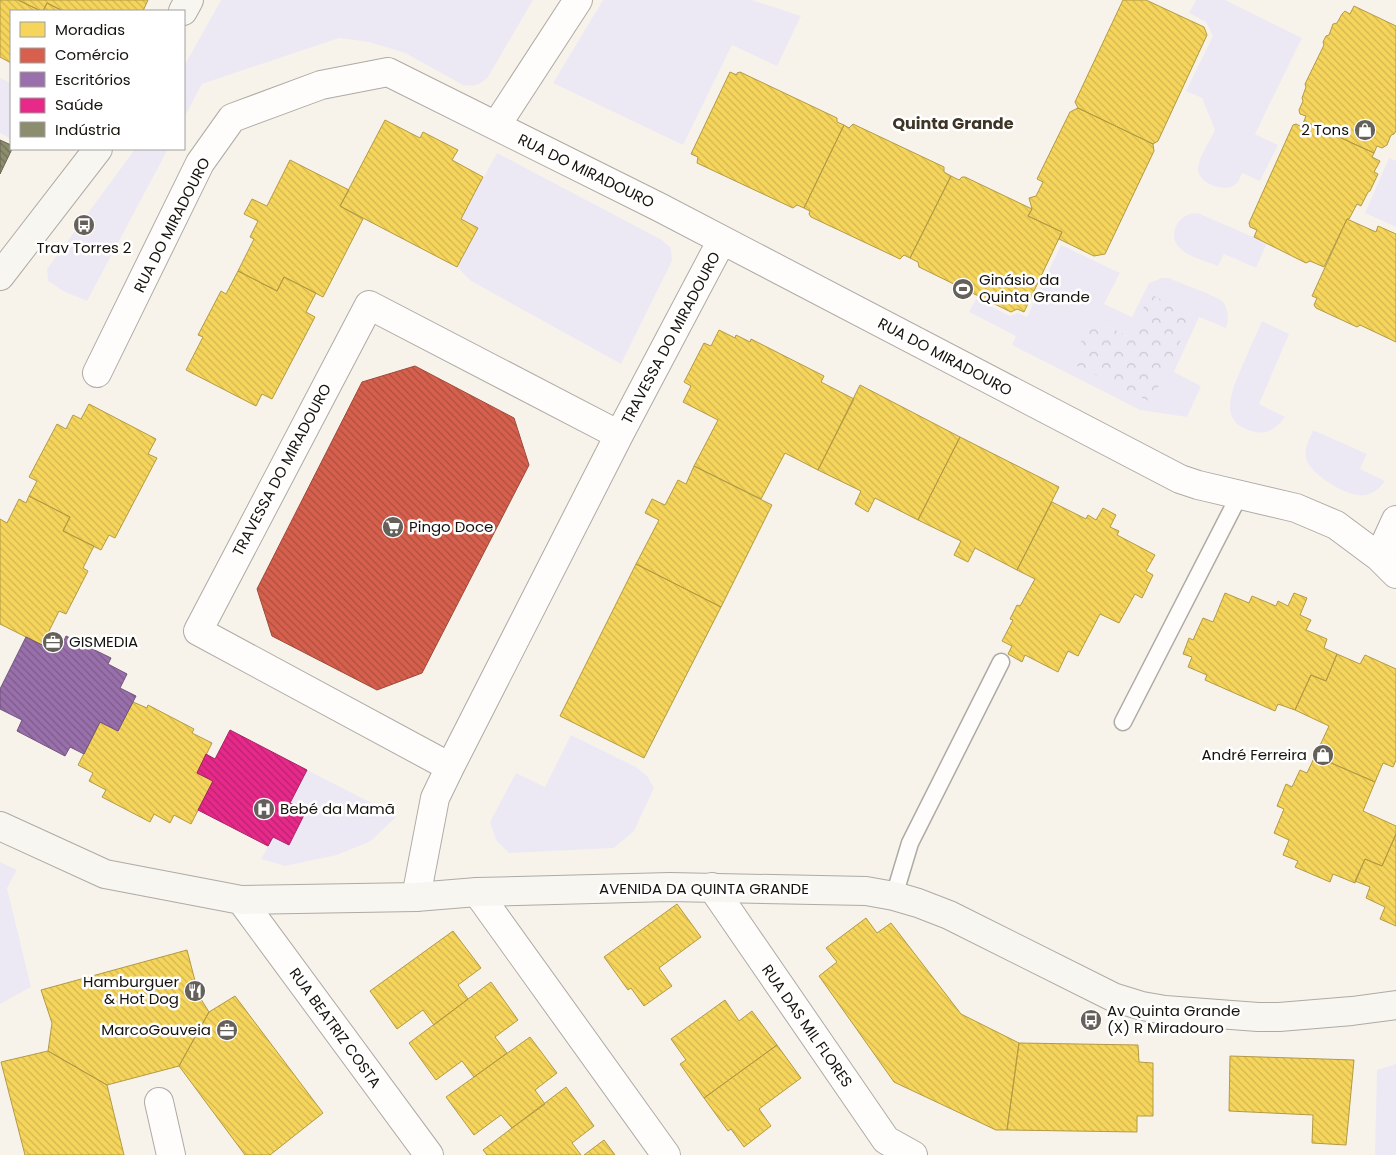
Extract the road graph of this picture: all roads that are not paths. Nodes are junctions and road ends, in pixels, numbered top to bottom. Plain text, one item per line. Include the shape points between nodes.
1 (578, 0) edge
2 (496, 126) junction
3 (97, 150) edge
4 (722, 240) junction
5 (0, 276) edge
6 (97, 374) dead end
7 (619, 435) junction
8 (1240, 494) junction
9 (1396, 520) edge
10 (1388, 566) edge
11 (1001, 662) dead end
12 (1123, 722) dead end
13 (450, 767) junction
14 (0, 826) edge
15 (712, 887) junction
16 (477, 892) junction
17 (894, 896) junction
18 (416, 897) junction
19 (241, 900) junction
20 (1396, 1005) edge
21 (159, 1102) dead end
22 (172, 1155) edge
23 (429, 1155) edge
24 (666, 1155) edge
25 (912, 1155) edge

1 - 2 street
2 - 4 street, RUA DO MIRADOURO
2 - 6 street, RUA DO MIRADOURO via 388,72 321,85 232,118 200,163
3 - 5 street
4 - 7 street, TRAVESSA DO MIRADOURO
4 - 8 street, RUA DO MIRADOURO via 1180,479
7 - 13 street, TRAVESSA DO MIRADOURO
7 - 13 street, TRAVESSA DO MIRADOURO via 369,306 198,631
8 - 10 street, RUA DO MIRADOURO via 1296,508 1336,525
8 - 12 lane
9 - 10 street
11 - 17 lane via 910,843
13 - 18 street, TRAVESSA DO MIRADOURO via 435,798
14 - 19 street, AVENIDA DA QUINTA GRANDE via 106,874
15 - 16 street, AVENIDA DA QUINTA GRANDE
15 - 17 street, AVENIDA DA QUINTA GRANDE via 866,890
15 - 25 street, RUA DAS MIL FLORES via 886,1140
16 - 18 street, AVENIDA DA QUINTA GRANDE
16 - 24 street
17 - 20 street, AVENIDA DA QUINTA GRANDE via 949,915 1114,997 1142,1006 1279,1017
18 - 19 street, AVENIDA DA QUINTA GRANDE
19 - 23 street, RUA BEATRIZ COSTA
21 - 22 street

